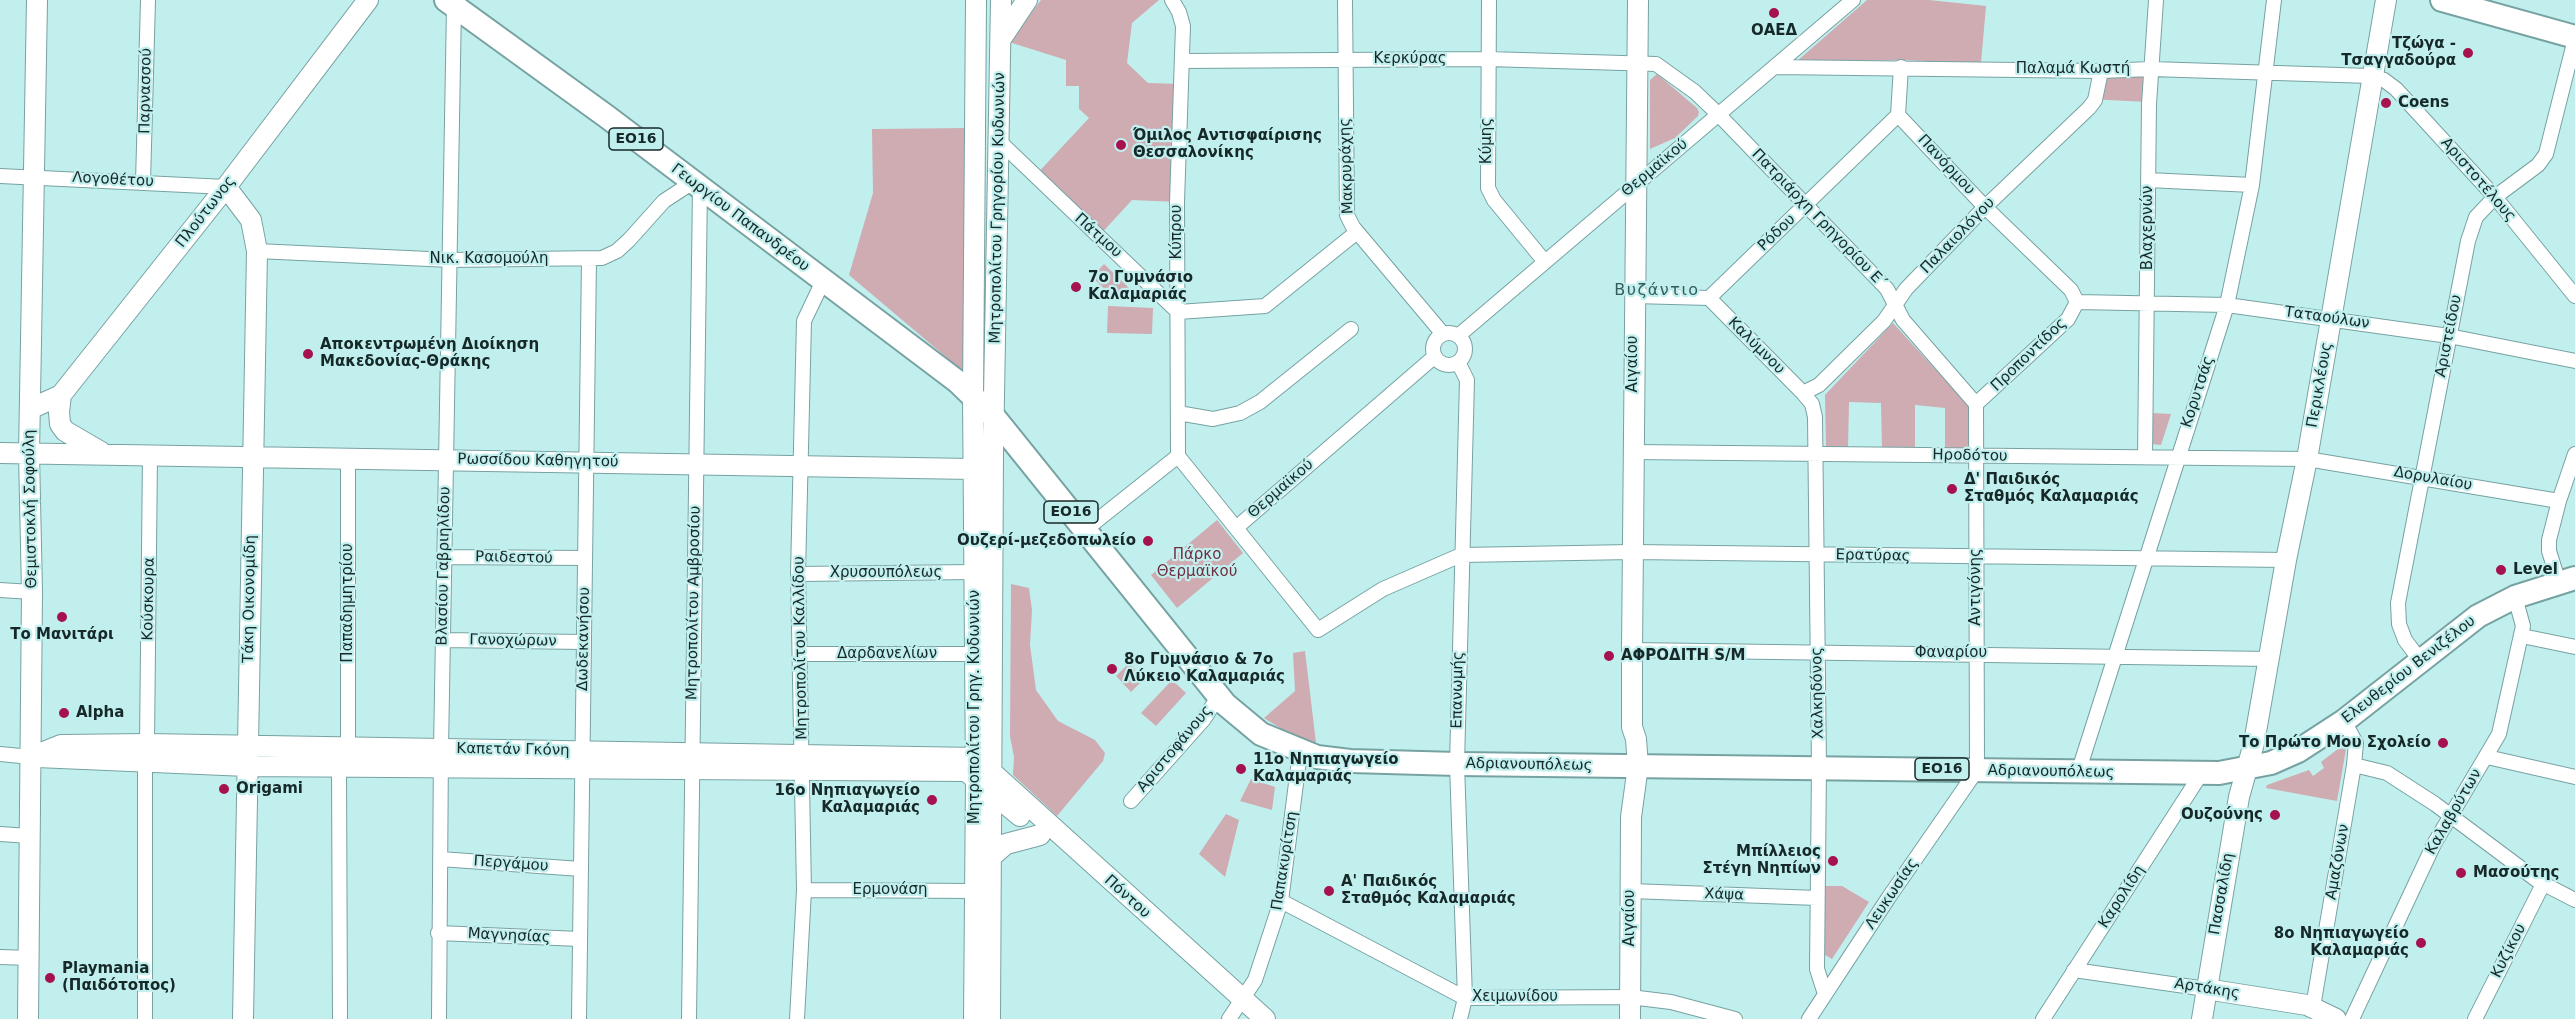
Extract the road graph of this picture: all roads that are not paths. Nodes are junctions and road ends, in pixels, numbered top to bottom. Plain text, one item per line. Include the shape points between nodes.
1 (37, 0) edge
2 (148, 0) edge
3 (976, 0) edge
4 (1027, 0) edge
5 (1172, 0) edge
6 (1345, 0) edge
7 (1489, 0) edge
8 (1638, 0) edge
9 (1853, 0) edge
10 (2156, 0) edge
11 (2274, 0) edge
12 (2386, 0) edge
13 (2442, 0) edge
14 (367, 1) edge
15 (1003, 2) edge
16 (450, 3) edge
17 (976, 33) junction
18 (2575, 38) edge
19 (1000, 39) junction
20 (1488, 59) junction
21 (1346, 60) junction
22 (1182, 61) junction
23 (1637, 63) junction
24 (1901, 66) junction
25 (1774, 67) junction
26 (2151, 69) junction
27 (2101, 71) junction
28 (2265, 72) junction
29 (2371, 76) junction
30 (1718, 114) junction
31 (1898, 115) junction
32 (999, 141) junction
33 (0, 176) edge
34 (34, 177) junction
35 (2148, 180) junction
36 (144, 182) junction
37 (697, 185) junction
38 (1635, 185) junction
39 (2252, 185) junction
40 (226, 187) junction
41 (2495, 197) junction
42 (1806, 205) junction
43 (1985, 207) junction
44 (1357, 232) junction
45 (257, 251) junction
46 (590, 259) junction
47 (450, 260) junction
48 (1545, 262) junction
49 (823, 281) junction
50 (1634, 296) junction
51 (2575, 296) edge
52 (1709, 298) junction
53 (2077, 302) junction
54 (1895, 303) junction
55 (2148, 303) junction
56 (2227, 305) junction
57 (1178, 312) junction
58 (2332, 318) junction
59 (1351, 329) dead end
60 (1443, 334) junction
61 (1458, 336) junction
62 (2449, 336) junction
63 (1434, 357) junction
64 (1458, 362) junction
65 (2575, 362) edge
66 (1803, 393) junction
67 (61, 395) junction
68 (973, 396) junction
69 (1976, 404) junction
70 (30, 409) junction
71 (1178, 413) junction
72 (994, 417) junction
73 (1633, 452) junction
74 (0, 453) edge
75 (1815, 453) junction
76 (29, 454) junction
77 (103, 454) junction
78 (150, 454) junction
79 (2575, 454) edge
80 (254, 456) junction
81 (1178, 456) junction
82 (1976, 457) junction
83 (2145, 457) junction
84 (2177, 457) junction
85 (348, 458) junction
86 (2307, 459) junction
87 (446, 460) junction
88 (586, 462) junction
89 (696, 464) junction
90 (801, 466) junction
91 (974, 469) junction
92 (2424, 477) junction
93 (2559, 501) junction
94 (1236, 528) junction
95 (1085, 530) junction
96 (1632, 552) junction
97 (1461, 555) junction
98 (1817, 555) junction
99 (444, 557) junction
100 (1976, 557) junction
101 (585, 558) junction
102 (2145, 558) junction
103 (2286, 560) junction
104 (974, 572) junction
105 (798, 574) junction
106 (2567, 581) edge
107 (0, 590) edge
108 (32, 592) junction
109 (2515, 597) junction
110 (2522, 636) junction
111 (442, 640) junction
112 (583, 642) junction
113 (2575, 647) edge
114 (1632, 650) junction
115 (1817, 652) junction
116 (1976, 653) junction
117 (800, 654) junction
118 (974, 654) junction
119 (2115, 656) junction
120 (2270, 658) junction
121 (2420, 660) junction
122 (1218, 697) junction
123 (2344, 721) junction
124 (348, 747) junction
125 (1300, 752) junction
126 (146, 753) junction
127 (0, 754) edge
128 (247, 756) junction
129 (31, 757) junction
130 (2487, 757) junction
131 (440, 758) junction
132 (976, 758) junction
133 (582, 759) junction
134 (691, 761) junction
135 (802, 763) junction
136 (1457, 764) junction
137 (2354, 765) junction
138 (339, 766) junction
139 (1631, 766) junction
140 (1819, 766) junction
141 (2247, 769) junction
142 (1977, 770) junction
143 (2078, 773) junction
144 (2200, 774) junction
145 (2575, 777) edge
146 (987, 781) junction
147 (1131, 801) dead end
148 (2451, 816) junction
149 (0, 834) edge
150 (1040, 834) junction
151 (30, 836) junction
152 (991, 857) junction
153 (440, 859) junction
154 (581, 868) junction
155 (2543, 884) junction
156 (804, 890) junction
157 (975, 891) junction
158 (1630, 891) junction
159 (1817, 898) junction
160 (2575, 900) edge
161 (1281, 901) junction
162 (438, 933) junction
163 (580, 939) junction
164 (0, 957) edge
165 (30, 958) junction
166 (2074, 970) junction
167 (2206, 989) junction
168 (1825, 994) junction
169 (1630, 997) junction
170 (1465, 998) junction
171 (2313, 1007) junction
172 (1239, 1012) edge
173 (28, 1019) edge
174 (145, 1019) edge
175 (243, 1019) edge
176 (340, 1019) edge
177 (439, 1019) edge
178 (579, 1019) edge
179 (689, 1019) edge
180 (797, 1019) edge
181 (974, 1019) edge
182 (990, 1019) edge
183 (1265, 1019) edge
184 (1460, 1019) edge
185 (1630, 1019) edge
186 (1735, 1019) edge
187 (1809, 1019) edge
188 (2043, 1019) edge
189 (2202, 1019) edge
190 (2336, 1019) edge
191 (2352, 1019) edge
192 (2475, 1019) edge

1 - 34 main road, Θεμιστοκλή Σοφούλη
2 - 36 street, Παρνασσού
3 - 17 main road, Μητροπολίτου Γρηγορίου Κυδωνιών
4 - 19 main road
5 - 22 street, Κύπρου via 1183,26
6 - 21 street, Μακρυράχης
7 - 20 street, Κύμης
8 - 23 main road, Αιγαίου
9 - 25 street, Θερμαϊκού
10 - 26 street, Βλαχερνών
11 - 28 street, Κορυτσάς
12 - 29 main road, Περικλέους
13 - 18 main road
14 - 40 main road, Πλούτωνος
15 - 17 main road
15 - 19 main road, Μητροπολίτου Γρηγορίου Κυδωνιών
16 - 37 main road, Γεωργίου Παπανδρέου / ΕΟ16
16 - 47 street, Βλασίου Γαβριηλίδου
17 - 68 main road, Μητροπολίτου Γρηγορίου Κυδωνιών
18 - 41 street, Αριστείδου via 2546,154 2533,170
19 - 32 main road, Μητροπολίτου Γρηγορίου Κυδωνιών
20 - 21 street, Κερκύρας
20 - 23 street, Κερκύρας
20 - 48 street, Κύμης via 1488,188
21 - 22 street, Κερκύρας
21 - 44 street, Μακρυράχης via 1346,209
22 - 57 street, Κύπρου
23 - 30 street, Πατριάρχη Γρηγορίου Ε΄ via 1660,66
23 - 38 main road, Αιγαίου
24 - 25 street, Παλαμά Κωστή
24 - 27 street, Παλαμά Κωστή
24 - 31 street
25 - 30 street, Θερμαϊκού
26 - 27 street, Παλαμά Κωστή
26 - 28 street, Παλαμά Κωστή
26 - 35 street, Βλαχερνών
27 - 43 street, Παλαιολόγου via 2095,100 2089,108
28 - 29 street, Παλαμά Κωστή
28 - 39 street, Κορυτσάς
29 - 41 street, Αριστοτέλους via 2396,89
29 - 58 main road, Περικλέους
30 - 38 street, Θερμαϊκού
30 - 42 street, Πατριάρχη Γρηγορίου Ε΄
31 - 42 street, Ρόδου
31 - 43 street, Πανόρμου
32 - 57 street, Πάτμου
32 - 72 main road, Μητροπολίτου Γρηγορίου Κυδωνιών
33 - 34 street, Λογοθέτου
34 - 36 street, Λογοθέτου
34 - 70 main road, Θεμιστοκλή Σοφούλη
35 - 39 street
35 - 55 street, Βλαχερνών
36 - 40 street, Λογοθέτου
37 - 46 street, Νικ. Κασομούλη via 664,201 617,250
37 - 49 main road, Γεωργίου Παπανδρέου / ΕΟ16
37 - 89 street, Μητροπολίτου Αμβροσίου
38 - 48 street, Θερμαϊκού
38 - 50 main road, Αιγαίου
39 - 56 street, Κορυτσάς
40 - 45 main road, Τάκη Οικονομίδη via 251,220
40 - 67 main road, Πλούτωνος
41 - 51 street, Αριστοτέλους
41 - 62 street, Αριστείδου via 2476,216 2472,227
42 - 52 street, Ρόδου
42 - 54 street, Πατριάρχη Γρηγορίου Ε΄ via 1887,289
43 - 53 street, Πανόρμου via 2070,290
43 - 54 street, Παλαιολόγου
44 - 57 street via 1265,306
44 - 60 street, Μακρυράχης
45 - 47 street, Νικ. Κασομούλη
45 - 80 main road, Τάκη Οικονομίδη
46 - 47 street, Νικ. Κασομούλη
46 - 88 street, Δωδεκανήσου
47 - 87 street, Βλασίου Γαβριηλίδου
48 - 61 street, Θερμαϊκού
49 - 68 main road, Γεωργίου Παπανδρέου / ΕΟ16
49 - 90 street, Μητροπολίτου Καλλίδου via 804,321
50 - 52 street
50 - 73 main road, Αιγαίου
52 - 66 street, Καλύμνου
53 - 55 street, Ταταούλων
53 - 69 street, Προποντίδος via 2068,319
54 - 66 street, Παλαιολόγου via 1884,321 1819,385
54 - 69 street, Πατριάρχη Γρηγορίου Ε΄ via 1904,320
55 - 56 street, Ταταούλων
55 - 83 street, Βλαχερνών
56 - 58 street, Ταταούλων
56 - 84 street, Κορυτσάς
57 - 71 street, Κύπρου
58 - 62 street, Ταταούλων
58 - 86 main road, Περικλέους
59 - 71 street via 1260,402 1240,413 1213,419
60 - 61 street
60 - 63 street via 1433,346
61 - 64 street via 1465,348
62 - 65 street, Ταταούλων
62 - 92 street, Αριστείδου
63 - 64 street via 1444,365
63 - 94 street, Θερμαϊκού
64 - 97 street, Επανωμής via 1467,380
66 - 75 street, Χαλκηδόνος via 1812,404 1815,417
67 - 70 main road, Πλούτωνος
67 - 77 main road via 60,424
68 - 72 main road, Αδριανουπόλεως / ΕΟ16
68 - 91 main road, Μητροπολίτου Γρηγ. Κυδωνιών
69 - 82 street, Αντιγόνης
70 - 76 main road, Θεμιστοκλή Σοφούλη
71 - 81 street, Κύπρου
72 - 95 main road, Αδριανουπόλεως / ΕΟ16
72 - 146 main road
73 - 75 street, Ηροδότου
73 - 96 main road, Αιγαίου
74 - 76 main road
75 - 82 street, Ηροδότου
75 - 98 street, Χαλκηδόνος
76 - 77 main road, Ρωσσίδου Καθηγητού
76 - 108 main road, Θεμιστοκλή Σοφούλη
77 - 78 main road, Ρωσσίδου Καθηγητού
78 - 80 main road, Ρωσσίδου Καθηγητού
78 - 126 street, Κούσκουρα
79 - 93 street
80 - 85 main road, Ρωσσίδου Καθηγητού
80 - 128 main road, Τάκη Οικονομίδη
81 - 94 street
81 - 95 street
82 - 83 street, Ηροδότου
82 - 100 street, Αντιγόνης
83 - 84 street, Ηροδότου
84 - 86 street, Ηροδότου
84 - 102 street, Κορυτσάς
85 - 87 main road, Ρωσσίδου Καθηγητού
85 - 124 street, Παπαδημητρίου
86 - 92 street, Δορυλαίου
86 - 103 main road, Περικλέους
87 - 88 main road, Ρωσσίδου Καθηγητού
87 - 99 street, Βλασίου Γαβριηλίδου
88 - 89 main road, Ρωσσίδου Καθηγητού
88 - 101 street, Δωδεκανήσου
89 - 90 main road, Ρωσσίδου Καθηγητού
89 - 134 street, Μητροπολίτου Αμβροσίου
90 - 91 main road, Ρωσσίδου Καθηγητού
90 - 105 street, Μητροπολίτου Καλλίδου
91 - 104 main road, Μητροπολίτου Γρηγ. Κυδωνιών
92 - 93 street, Δορυλαίου
92 - 121 street, Αριστείδου via 2398,603 2404,640
93 - 106 street via 2549,551
94 - 97 street via 1318,630 1383,589
95 - 122 main road, Αδριανουπόλεως / ΕΟ16
96 - 97 street, Ερατύρας
96 - 98 street, Ερατύρας
96 - 114 main road, Αιγαίου
97 - 136 street, Επανωμής
98 - 100 street, Ερατύρας
98 - 115 street, Χαλκηδόνος
99 - 101 street, Ραιδεστού
99 - 111 street, Βλασίου Γαβριηλίδου
100 - 102 street, Ερατύρας
100 - 116 street, Αντιγόνης
101 - 112 street, Δωδεκανήσου
102 - 103 street, Ερατύρας
102 - 119 street, Κορυτσάς
103 - 120 main road, Περικλέους
104 - 105 street, Χρυσουπόλεως
104 - 118 main road, Μητροπολίτου Γρηγ. Κυδωνιών
105 - 117 street, Μητροπολίτου Καλλίδου
106 - 109 main road, Ελευθερίου Βενιζέλου / ΕΟ16
107 - 108 street
108 - 129 main road, Θεμιστοκλή Σοφούλη
109 - 110 street, Καλαβρύτων via 2523,621
109 - 121 main road, Ελευθερίου Βενιζέλου / ΕΟ16 via 2478,616
110 - 113 street
110 - 130 street, Καλαβρύτων via 2503,721
111 - 112 street, Γανοχώρων
111 - 131 street, Βλασίου Γαβριηλίδου
112 - 133 street, Δωδεκανήσου
114 - 115 street, Φαναρίου
114 - 139 main road, Αιγαίου via 1632,727 1627,739
115 - 116 street, Φαναρίου
115 - 140 street, Χαλκηδόνος
116 - 119 street, Φαναρίου
116 - 142 street, Αντιγόνης
117 - 118 street, Δαρδανελίων
117 - 135 street, Μητροπολίτου Καλλίδου
118 - 132 main road, Μητροπολίτου Γρηγ. Κυδωνιών
119 - 120 street, Φαναρίου
119 - 143 street, Κορυτσάς
120 - 141 main road, Περικλέους
121 - 123 main road, Ελευθερίου Βενιζέλου / ΕΟ16
122 - 125 main road, Αδριανουπόλεως / ΕΟ16 via 1254,730
122 - 147 street, Αριστοφάνους via 1204,719
123 - 137 street, Αμαζόνων via 2356,743
123 - 141 main road, Ελευθερίου Βενιζέλου / ΕΟ16 via 2298,751
124 - 128 main road, Καπετάν Γκόνη
124 - 131 main road, Καπετάν Γκόνη
125 - 136 main road, Αδριανουπόλεως / ΕΟ16 via 1337,760
125 - 161 street, Παπακυρίτση
126 - 128 main road, Καπετάν Γκόνη
126 - 129 main road, Καπετάν Γκόνη
126 - 174 street, Κούσκουρα
127 - 129 street, Καπετάν Γκόνη
128 - 138 main road, Καπετάν Γκόνη
128 - 175 main road, Τάκη Οικονομίδη
129 - 151 main road, Θεμιστοκλή Σοφούλη
130 - 145 street
130 - 148 street, Καλαβρύτων
131 - 133 main road, Καπετάν Γκόνη
131 - 138 main road, Καπετάν Γκόνη
131 - 153 street, Βλασίου Γαβριηλίδου
132 - 135 main road, Καπετάν Γκόνη
132 - 146 main road, Μητροπολίτου Γρηγ. Κυδωνιών
133 - 134 main road, Καπετάν Γκόνη
133 - 154 street, Δωδεκανήσου
134 - 135 main road, Καπετάν Γκόνη
134 - 179 street, Μητροπολίτου Αμβροσίου
135 - 146 main road, Καπετάν Γκόνη via 966,771
135 - 156 street, Μητροπολίτου Καλλίδου
136 - 139 main road, Αδριανουπόλεως / ΕΟ16
136 - 170 street, Επανωμής
137 - 148 street via 2386,773
137 - 171 street, Αμαζόνων
138 - 176 street
139 - 140 main road, Αδριανουπόλεως / ΕΟ16
139 - 158 main road, Αιγαίου via 1625,792 1631,817
140 - 142 main road, Αδριανουπόλεως / ΕΟ16
140 - 159 street, Χαλκηδόνος
141 - 144 main road, Αδριανουπόλεως / ΕΟ16
141 - 167 main road, Πασσαλίδη
142 - 143 main road, Αδριανουπόλεως / ΕΟ16
142 - 168 street, Λευκωσίας
143 - 144 main road, Αδριανουπόλεως / ΕΟ16
144 - 166 street, Καρολίδη
146 - 150 main road, Πόντου
146 - 152 main road, Μητροπολίτου Γρηγ. Κυδωνιών
146 - 157 main road, Μητροπολίτου Γρηγ. Κυδωνιών
146 - 172 main road, Πόντου
148 - 155 street
148 - 191 street, Καλαβρύτων via 2434,844
149 - 151 street
150 - 152 main road via 1006,844
150 - 172 main road, Πόντου
151 - 165 main road, Θεμιστοκλή Σοφούλη
152 - 182 main road, Μητροπολίτου Γρηγ. Κυδωνιών
153 - 154 street, Περγάμου
153 - 162 street, Βλασίου Γαβριηλίδου
154 - 163 street, Δωδεκανήσου
155 - 160 street
155 - 192 street, Κυζίκου
156 - 157 street, Ερμονάση
156 - 180 street, Μητροπολίτου Καλλίδου
157 - 181 main road, Μητροπολίτου Γρηγ. Κυδωνιών
158 - 159 street, Χάψα
158 - 169 main road, Αιγαίου
159 - 168 street, Χαλκηδόνος via 1817,969
161 - 170 street, Χειμωνίδου
161 - 172 street, Παπακυρίτση via 1258,973
162 - 163 street, Μαγνησίας
162 - 177 street, Βλασίου Γαβριηλίδου
163 - 178 street, Δωδεκανήσου
164 - 165 street
165 - 173 main road, Θεμιστοκλή Σοφούλη
166 - 167 street, Αρτάκης
166 - 188 street, Καρολίδη
167 - 171 main road, Αρτάκης
167 - 189 main road, Πασσαλίδη
168 - 187 street, Λευκωσίας
169 - 170 street, Χειμωνίδου
169 - 185 main road, Αιγαίου
169 - 186 street, Χειμωνίδου via 1671,1002
170 - 184 street, Επανωμής
171 - 190 main road, Αρτάκης
172 - 183 main road, Πόντου

